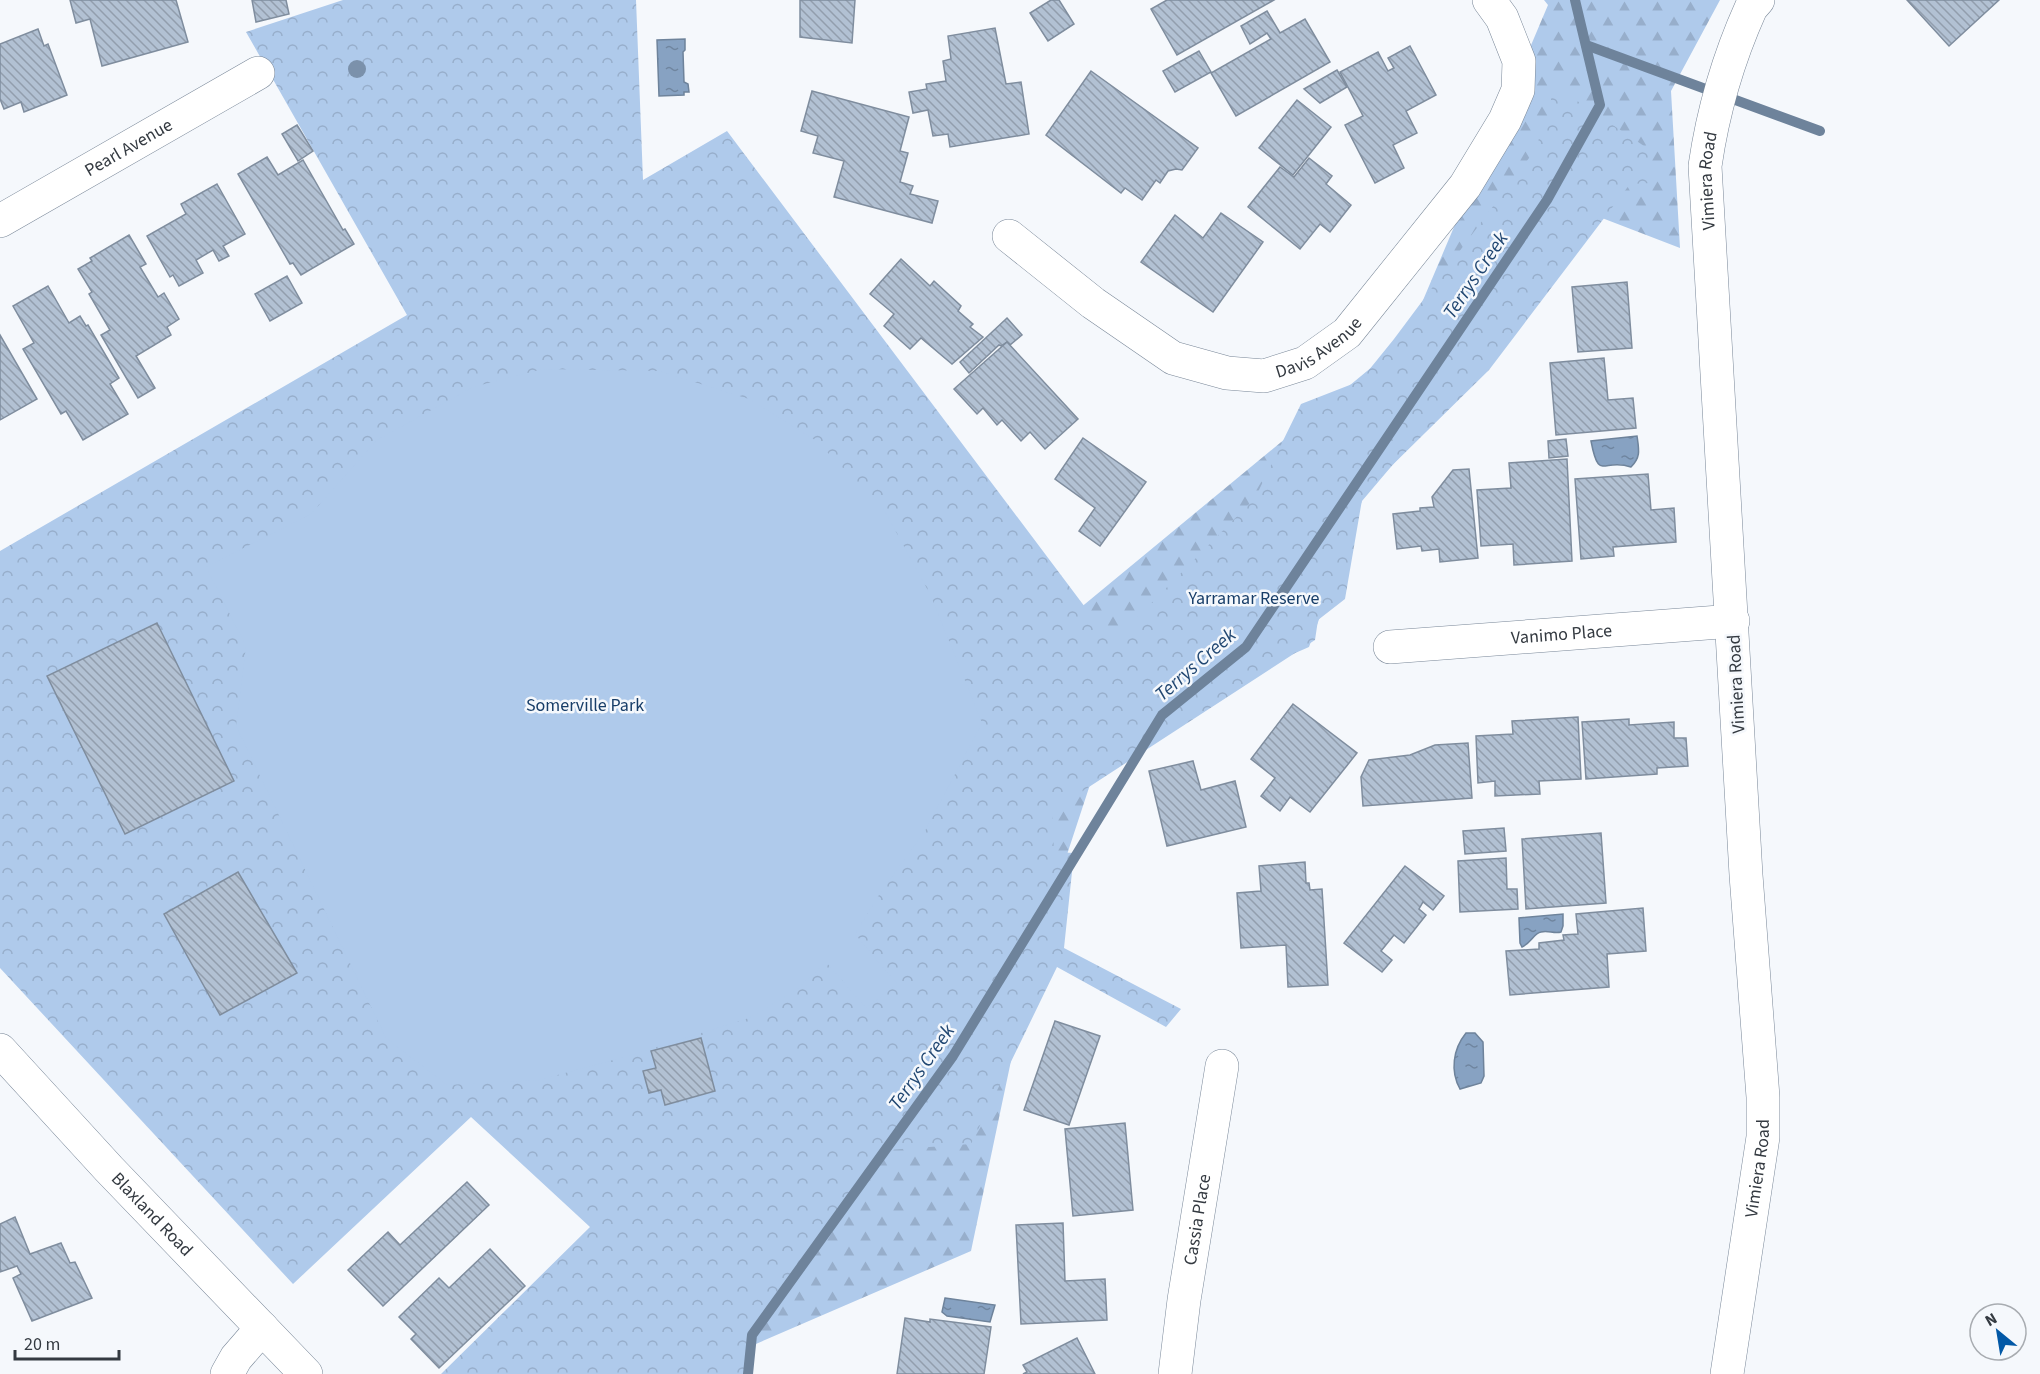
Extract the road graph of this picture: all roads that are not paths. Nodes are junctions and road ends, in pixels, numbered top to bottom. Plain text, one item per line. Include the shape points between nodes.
1 (1489, 0) edge
2 (1758, 0) edge
3 (258, 73) dead end
4 (0, 221) edge
5 (1009, 236) dead end
6 (1733, 621) junction
7 (1390, 647) dead end
8 (0, 1050) edge
9 (1222, 1066) dead end
10 (262, 1328) junction
11 (227, 1374) edge
12 (306, 1374) edge
13 (1175, 1374) edge
14 (1727, 1374) edge

1 - 5 street, Davis Avenue via 1502,18 1519,61 1518,90 1505,120 1465,186 1347,333 1305,363 1264,376 1227,373 1173,358 1093,303
2 - 6 street, Vimiera Road via 1751,8 1728,66 1705,166
3 - 4 street, Pearl Avenue
6 - 7 street, Vanimo Place
6 - 14 street, Vimiera Road via 1764,1137
8 - 10 street, Blaxland Road
9 - 13 street, Cassia Place
10 - 11 street
10 - 12 street, Blaxland Road

